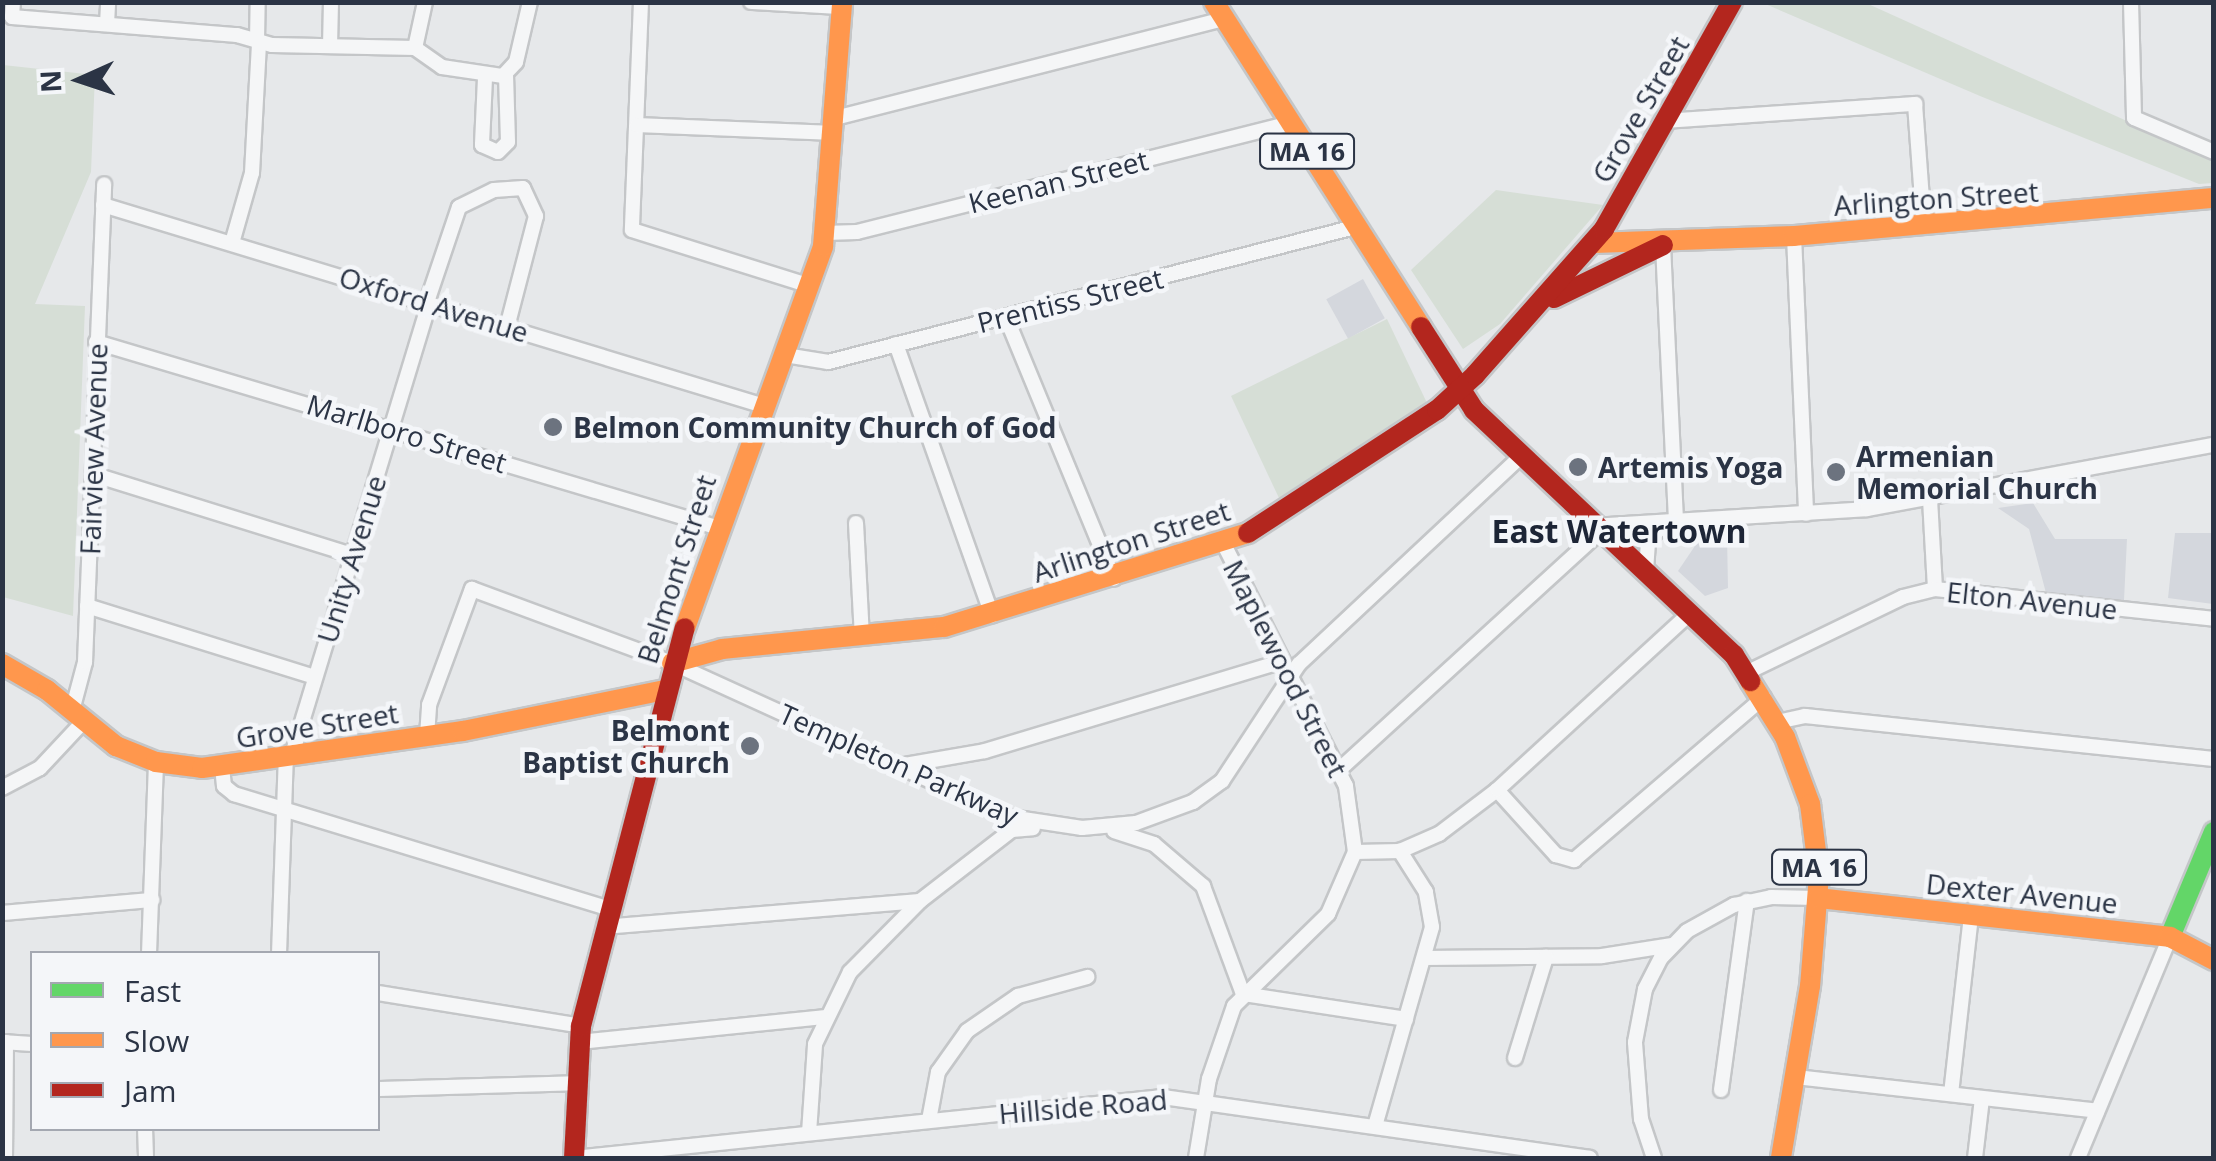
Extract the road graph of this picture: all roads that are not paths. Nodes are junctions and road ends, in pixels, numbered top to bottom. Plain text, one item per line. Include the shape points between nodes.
1 (13, 2) edge
2 (108, 2) edge
3 (258, 2) edge
4 (331, 2) edge
5 (425, 2) edge
6 (530, 2) edge
7 (641, 2) edge
8 (752, 2) edge
9 (2131, 2) edge
10 (1731, 3) edge
11 (842, 5) edge
12 (1219, 11) edge
13 (107, 24) junction
14 (258, 42) junction
15 (330, 46) junction
16 (415, 48) junction
17 (506, 75) junction
18 (485, 78) junction
19 (1664, 121) junction
20 (1290, 123) junction
21 (637, 125) junction
22 (834, 125) junction
23 (2214, 152) edge
24 (104, 184) dead end
25 (2214, 198) edge
26 (1619, 202) junction
27 (103, 205) junction
28 (1924, 226) junction
29 (1355, 227) junction
30 (826, 233) junction
31 (1794, 236) junction
32 (1642, 239) junction
33 (232, 242) junction
34 (1594, 243) junction
35 (1663, 245) junction
36 (1622, 262) junction
37 (811, 286) junction
38 (428, 303) junction
39 (1535, 310) junction
40 (1006, 317) junction
41 (507, 327) junction
42 (96, 342) junction
43 (896, 344) junction
44 (785, 355) junction
45 (1460, 391) junction
46 (764, 406) junction
47 (391, 428) junction
48 (2214, 445) edge
49 (1519, 458) junction
50 (92, 474) junction
51 (1930, 499) junction
52 (1806, 514) junction
53 (1672, 522) junction
54 (856, 524) dead end
55 (716, 527) junction
56 (1598, 530) junction
57 (1224, 545) junction
58 (352, 555) junction
59 (1647, 574) junction
60 (1114, 579) junction
61 (1935, 589) junction
62 (88, 606) junction
63 (1690, 612) junction
64 (992, 614) junction
65 (2214, 619) edge
66 (862, 636) junction
67 (1283, 661) junction
68 (2, 664) edge
69 (672, 664) junction
70 (1748, 672) junction
71 (315, 678) junction
72 (1292, 679) junction
73 (665, 690) junction
74 (1764, 698) junction
75 (78, 716) junction
76 (1778, 722) junction
77 (427, 736) junction
78 (288, 758) junction
79 (2214, 759) edge
80 (156, 762) junction
81 (898, 766) junction
82 (222, 767) junction
83 (1339, 770) junction
84 (2, 788) edge
85 (1497, 790) junction
86 (282, 809) junction
87 (1082, 828) junction
88 (2214, 832) edge
89 (1400, 851) junction
90 (1356, 852) junction
91 (1818, 898) junction
92 (152, 900) junction
93 (1747, 901) junction
94 (920, 902) junction
95 (2, 913) edge
96 (1972, 916) junction
97 (606, 918) junction
98 (2170, 937) junction
99 (1672, 944) junction
100 (150, 951) edge
101 (279, 951) edge
102 (1546, 957) junction
103 (1424, 958) junction
104 (2214, 960) edge
105 (1087, 977) dead end
106 (380, 993) edge
107 (1242, 994) junction
108 (824, 1016) junction
109 (1406, 1019) junction
110 (580, 1034) junction
111 (4, 1042) edge
112 (30, 1044) edge
113 (1514, 1058) dead end
114 (1796, 1077) junction
115 (576, 1083) junction
116 (380, 1088) edge
117 (1721, 1090) dead end
118 (1951, 1094) junction
119 (1982, 1098) junction
120 (1205, 1100) junction
121 (2098, 1112) junction
122 (929, 1120) junction
123 (1375, 1126) junction
124 (145, 1131) edge
125 (810, 1132) junction
126 (5, 1158) edge
127 (146, 1158) edge
128 (574, 1158) edge
129 (1196, 1158) edge
130 (1590, 1158) edge
131 (1654, 1158) edge
132 (1781, 1158) edge
133 (1975, 1158) edge
134 (2078, 1158) edge

1 - 13 street via 12,17
2 - 13 street
3 - 14 street
4 - 15 street
5 - 16 street
6 - 17 street via 518,58
7 - 21 street
8 - 11 street
9 - 23 street via 2134,118
10 - 19 street, Grove Street
11 - 22 street, Belmont Street
12 - 20 street, MA 16
12 - 22 street
13 - 14 street
14 - 15 street
14 - 33 street via 252,173
15 - 16 street
16 - 18 street via 442,67
17 - 18 street
17 - 18 street via 508,142 501,152 482,145
19 - 26 street, Grove Street
19 - 28 street via 1915,104
20 - 29 street, MA 16
20 - 30 street, Keenan Street via 857,232
21 - 22 street
21 - 37 street via 632,230
22 - 30 street, Belmont Street
24 - 27 street, Fairview Avenue
25 - 28 street, Arlington Street
26 - 32 street via 1622,226
26 - 34 street, Grove Street
27 - 33 street, Oxford Avenue
27 - 42 street, Fairview Avenue
28 - 31 street, Arlington Street
29 - 40 street, Prentiss Street
29 - 45 street, MA 16
30 - 37 street, Belmont Street
31 - 35 street, Arlington Street
31 - 52 street
32 - 34 street, Arlington Street
32 - 35 street, Arlington Street
33 - 38 street, Oxford Avenue
34 - 36 street via 1604,257
34 - 39 street, Arlington Street
35 - 36 street, Arlington Street
35 - 53 street
36 - 39 street, Arlington Street
37 - 44 street, Belmont Street
38 - 41 street, Oxford Avenue
38 - 41 street, Unity Avenue via 460,207 494,190 522,188 536,216
38 - 47 street, Unity Avenue
39 - 45 street, Arlington Street
40 - 43 street, Prentiss Street
40 - 60 street
41 - 46 street, Oxford Avenue
42 - 47 street, Marlboro Street
42 - 50 street, Fairview Avenue
43 - 44 street, Prentiss Street via 820,363
43 - 64 street
44 - 46 street, Belmont Street
45 - 49 street, MA 16
45 - 57 street, Arlington Street
46 - 55 street, Belmont Street
47 - 55 street, Marlboro Street
47 - 58 street, Unity Avenue
48 - 51 street
49 - 56 street, MA 16
49 - 72 street, Templeton Parkway via 1308,656
50 - 58 street
50 - 62 street, Fairview Avenue
51 - 52 street
51 - 61 street
52 - 53 street
53 - 56 street
53 - 59 street via 1648,540
54 - 66 street
55 - 69 street, Belmont Street
56 - 59 street, MA 16
56 - 83 street
57 - 60 street, Arlington Street
57 - 67 street, Maplewood Street
58 - 71 street, Unity Avenue
59 - 63 street, MA 16
60 - 64 street, Arlington Street
61 - 65 street, Elton Avenue
61 - 70 street, Elton Avenue via 1903,597
62 - 71 street
62 - 75 street, Fairview Avenue
63 - 70 street, MA 16
63 - 85 street
64 - 66 street, Arlington Street
66 - 69 street, Arlington Street via 722,649
67 - 72 street, Maplewood Street
67 - 81 street via 986,750
68 - 75 street, Grove Street
69 - 73 street, Belmont Street
69 - 77 street, Templeton Parkway via 472,589 429,705
69 - 81 street, Templeton Parkway
70 - 74 street, MA 16
71 - 78 street, Unity Avenue
72 - 83 street, Maplewood Street
72 - 87 street, Templeton Parkway via 1235,767 1207,793 1154,818
73 - 77 street, Grove Street
73 - 97 street, Belmont Street
74 - 76 street, MA 16
74 - 85 street via 1566,861
75 - 80 street, Grove Street via 116,746
75 - 84 street via 40,768
76 - 79 street via 1805,716
76 - 91 street, MA 16 via 1810,804
77 - 78 street, Grove Street
78 - 82 street, Grove Street
78 - 86 street, Unity Avenue
80 - 82 street, Grove Street
80 - 92 street
81 - 87 street, Templeton Parkway via 1010,817
82 - 86 street via 230,793
83 - 90 street, Maplewood Street via 1352,802
85 - 89 street via 1440,834
86 - 97 street
86 - 101 street, Unity Avenue
87 - 94 street via 1012,830
87 - 107 street via 1140,838 1193,873 1211,900
88 - 98 street
89 - 90 street
89 - 103 street via 1430,903
90 - 107 street, Maplewood Street via 1328,914
91 - 93 street
91 - 96 street, Dexter Avenue
91 - 114 street, MA 16
92 - 95 street
92 - 100 street
93 - 99 street
93 - 117 street
94 - 97 street
94 - 108 street via 861,957
96 - 98 street, Dexter Avenue
96 - 118 street
97 - 110 street, Belmont Street
98 - 104 street, Dexter Avenue
98 - 121 street
99 - 102 street
99 - 131 street via 1645,989 1635,1042 1641,1120
102 - 103 street
102 - 113 street
103 - 109 street
105 - 122 street via 1018,996 967,1031 938,1072
106 - 110 street
107 - 109 street
107 - 120 street, Maplewood Street via 1220,1041
108 - 110 street
108 - 125 street via 809,1076
109 - 123 street
110 - 115 street, Belmont Street
111 - 112 street
111 - 126 street
114 - 118 street
114 - 132 street, MA 16
115 - 116 street
115 - 128 street, Belmont Street
118 - 119 street
119 - 121 street
119 - 133 street
120 - 122 street, Hillside Road via 1144,1097
120 - 123 street, Hillside Road
120 - 129 street, Maplewood Street
121 - 134 street
122 - 125 street, Hillside Road
123 - 130 street, Hillside Road
124 - 127 street
125 - 128 street, Hillside Road

